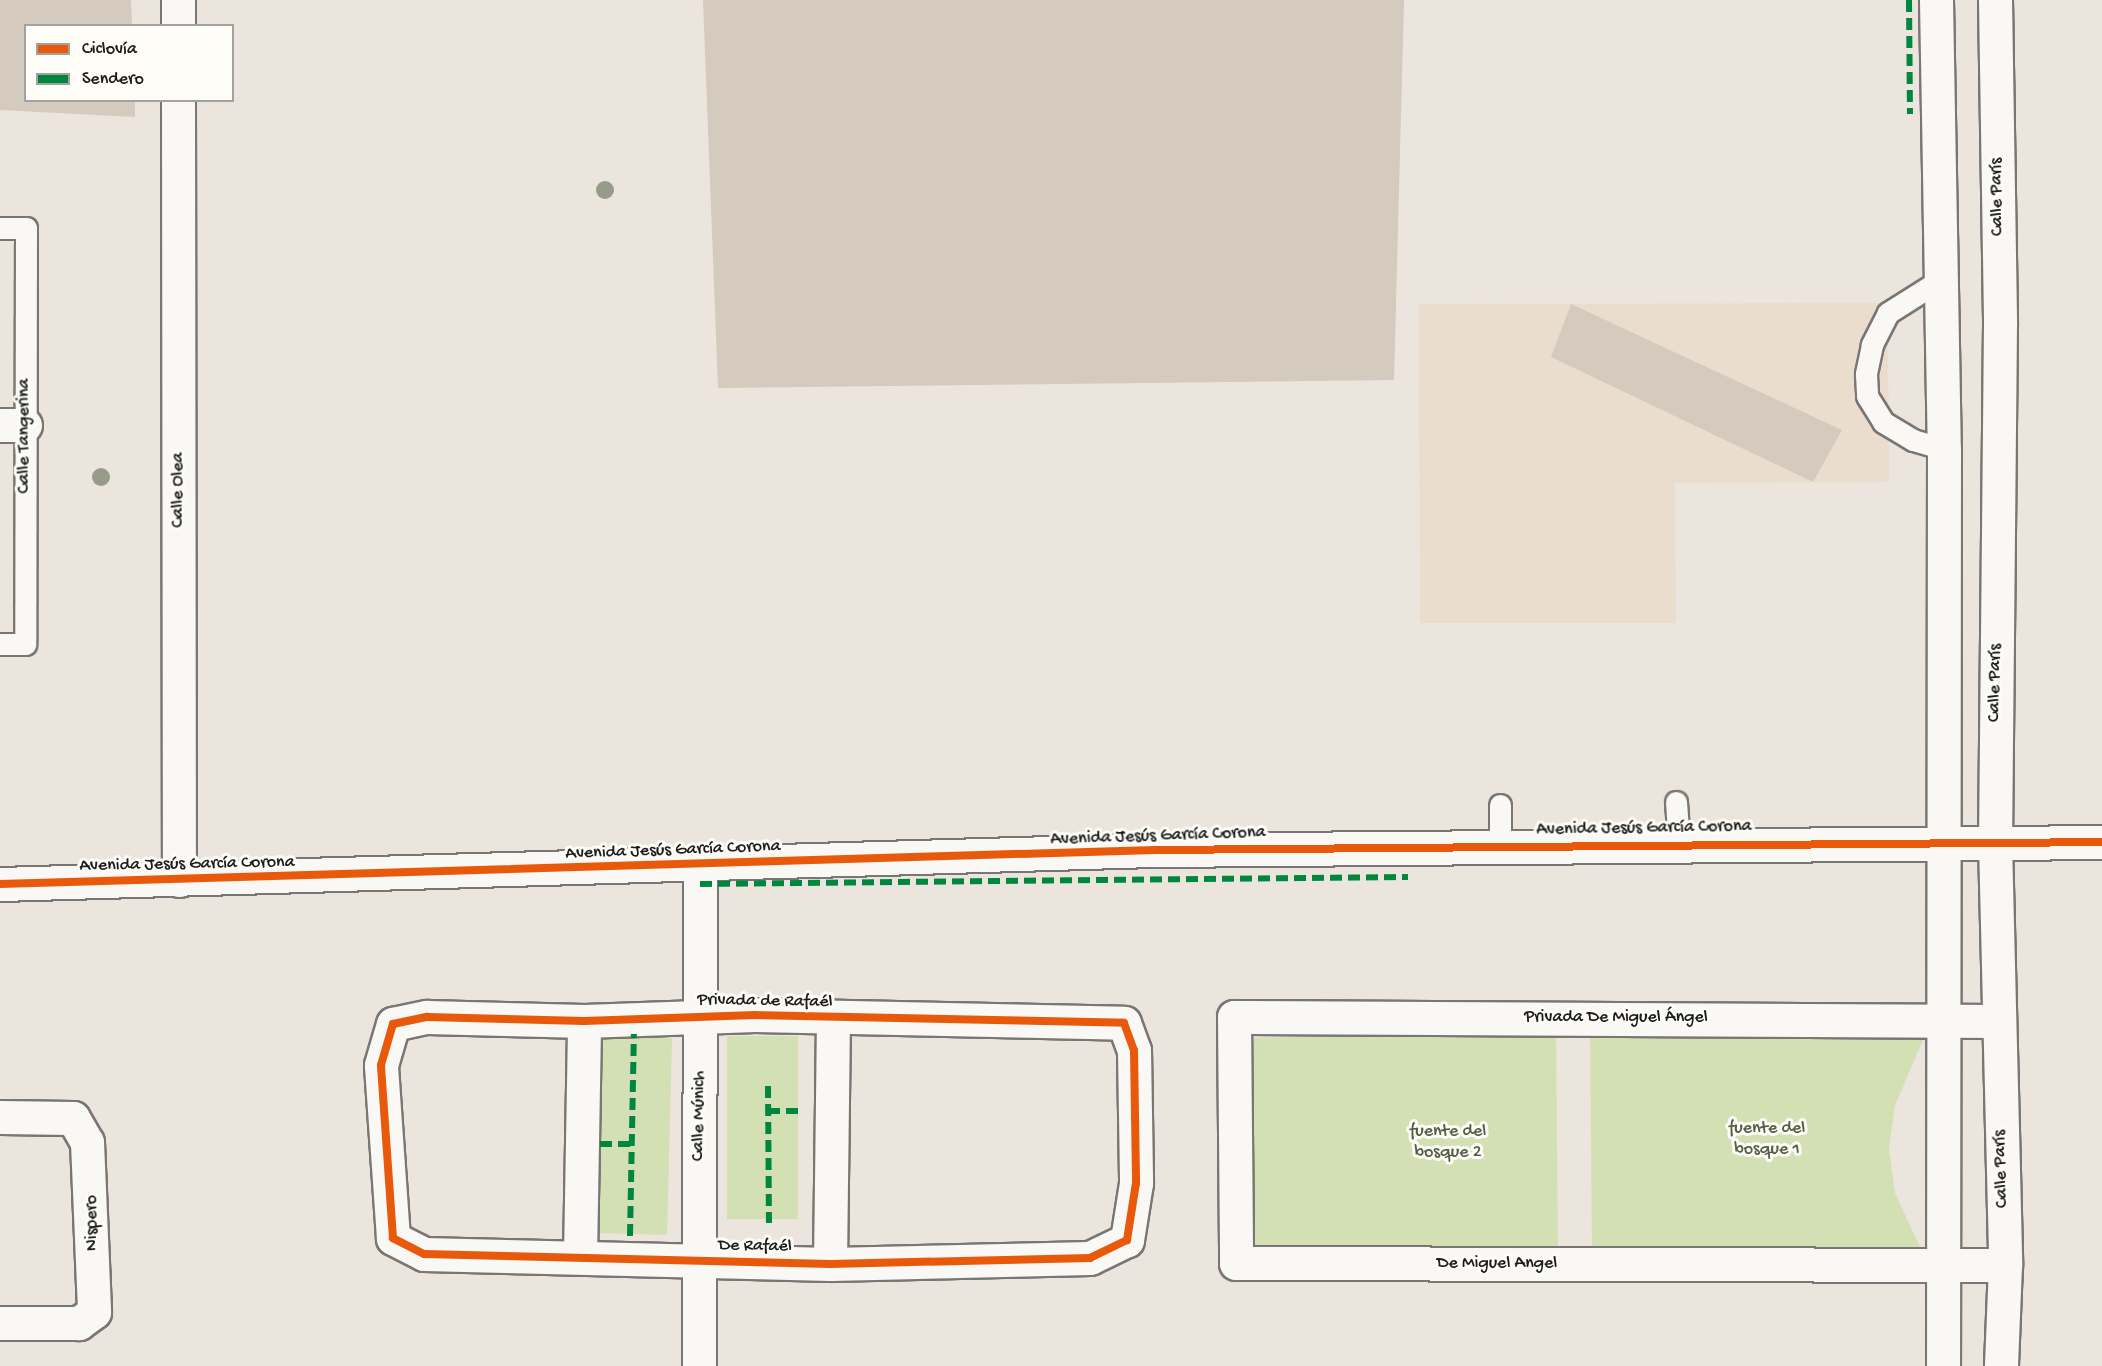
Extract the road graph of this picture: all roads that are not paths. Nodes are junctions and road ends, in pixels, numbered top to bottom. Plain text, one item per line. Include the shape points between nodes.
1 (178, 0) edge
2 (1936, 0) edge
3 (1995, 0) edge
4 (178, 24) edge
5 (178, 102) edge
6 (0, 228) edge
7 (1940, 280) junction
8 (13, 425) edge
9 (1944, 449) junction
10 (0, 644) edge
11 (1676, 802) dead end
12 (1500, 805) dead end
13 (2102, 842) edge
14 (1995, 843) junction
15 (1679, 844) junction
16 (1940, 844) junction
17 (1500, 846) junction
18 (700, 866) junction
19 (179, 880) junction
20 (0, 884) edge
21 (702, 1015) junction
22 (1234, 1017) joint
23 (833, 1018) junction
24 (1940, 1020) junction
25 (584, 1021) junction
26 (1998, 1021) junction
27 (0, 1117) edge
28 (395, 1241) joint
29 (1115, 1249) joint
30 (580, 1257) junction
31 (698, 1261) junction
32 (830, 1264) junction
33 (2005, 1264) junction
34 (1944, 1266) junction
35 (0, 1323) edge
36 (699, 1366) edge
37 (1943, 1366) edge
38 (2001, 1366) edge

1 - 4 street
2 - 7 street
3 - 14 street, Calle París via 2000,324
5 - 19 street, Calle Olea
6 - 8 lane, Calle Tangerina via 26,228
7 - 9 street
7 - 9 lane via 1888,313 1872,345 1866,375 1867,396 1883,422 1913,440
8 - 10 lane, Calle Tangerina via 25,644
9 - 16 street
11 - 15 lane
12 - 17 lane
13 - 14 street, Avenida Jesús García Corona
14 - 16 street, Avenida Jesús García Corona
14 - 26 street, Calle París
15 - 16 street, Avenida Jesús García Corona
15 - 17 street, Avenida Jesús García Corona
16 - 24 street
17 - 18 street, Avenida Jesús García Corona via 1167,850
18 - 19 street, Avenida Jesús García Corona
18 - 21 street, Calle Múnich
19 - 20 street, Avenida Jesús García Corona
21 - 23 street, Privada de Rafaél
21 - 25 street, Privada de Rafaél
21 - 31 street, Calle Múnich
22 - 24 street, Privada De Miguel Ángel
22 - 34 street, De Miguel Angel via 1236,1263
23 - 29 street, Privada de Rafaél via 1124,1023 1134,1050 1136,1184 1131,1232
23 - 32 street
24 - 26 street, Privada De Miguel Ángel
24 - 34 street
25 - 28 street, Privada de Rafaél via 427,1017 393,1024 381,1065 388,1215
25 - 30 street
26 - 33 street, Calle París
27 - 35 street, Nispero via 73,1118 87,1142 93,1198 94,1312 79,1323
28 - 30 street, De Rafaél via 424,1254
29 - 32 street, De Rafaél via 1090,1258
30 - 31 street, De Rafaél
31 - 32 street, De Rafaél
31 - 36 street, Calle Múnich
33 - 34 street, De Miguel Angel
33 - 38 street, Calle París
34 - 37 street

